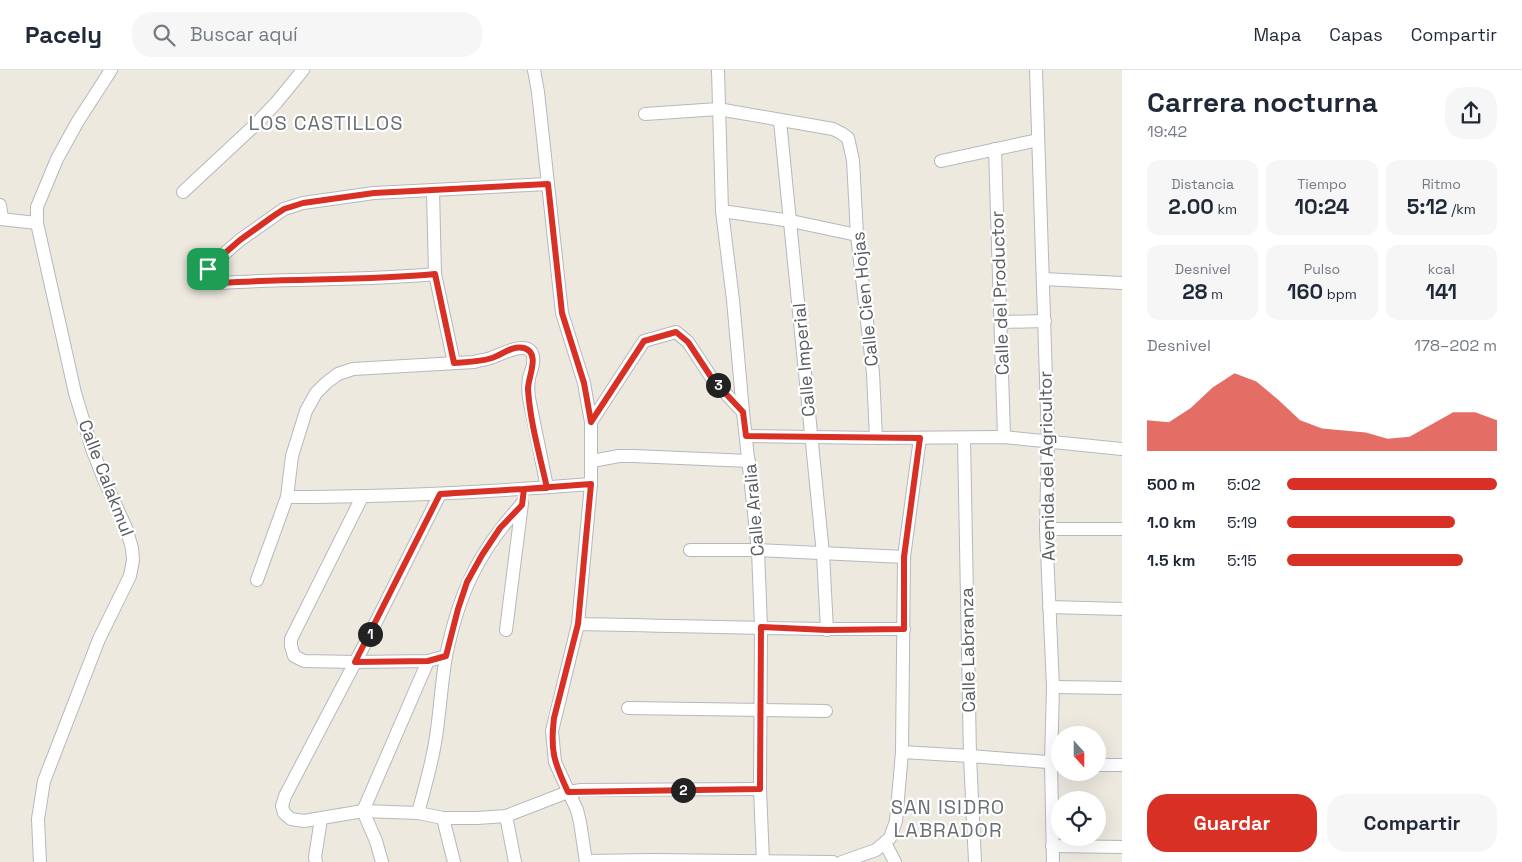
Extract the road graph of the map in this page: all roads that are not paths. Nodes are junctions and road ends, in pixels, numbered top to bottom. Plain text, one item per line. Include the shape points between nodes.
1 (111, 70) edge
2 (303, 70) edge
3 (534, 70) edge
4 (718, 70) edge
5 (1036, 70) edge
6 (718, 109) junction
7 (645, 114) dead end
8 (780, 121) junction
9 (1038, 140) junction
10 (996, 149) junction
11 (941, 161) dead end
12 (548, 184) junction
13 (433, 190) junction
14 (183, 192) dead end
15 (0, 205) edge
16 (722, 210) junction
17 (1, 218) edge
18 (791, 221) junction
19 (37, 223) junction
20 (857, 236) junction
21 (435, 274) junction
22 (1043, 279) junction
23 (1122, 282) edge
24 (1045, 321) junction
25 (1001, 322) junction
26 (454, 363) junction
27 (743, 412) junction
28 (591, 422) junction
29 (746, 436) junction
30 (811, 436) junction
31 (1004, 437) junction
32 (876, 438) junction
33 (920, 438) junction
34 (964, 438) junction
35 (1048, 442) junction
36 (1122, 449) edge
37 (592, 461) junction
38 (749, 461) junction
39 (591, 484) junction
40 (547, 488) junction
41 (524, 489) junction
42 (440, 494) junction
43 (286, 497) junction
44 (362, 497) junction
45 (522, 505) junction
46 (1046, 528) junction
47 (1122, 530) edge
48 (690, 550) dead end
49 (758, 550) junction
50 (823, 554) junction
51 (904, 557) junction
52 (257, 580) dead end
53 (1049, 607) junction
54 (1122, 609) edge
55 (578, 624) junction
56 (761, 627) junction
57 (904, 629) junction
58 (506, 630) dead end
59 (827, 630) junction
60 (446, 656) junction
61 (428, 661) junction
62 (355, 662) junction
63 (1053, 687) junction
64 (1122, 688) edge
65 (628, 708) dead end
66 (761, 709) junction
67 (826, 711) dead end
68 (1055, 726) edge
69 (902, 752) junction
70 (970, 756) junction
71 (1051, 763) edge
72 (1106, 765) edge
73 (1122, 765) edge
74 (760, 789) junction
75 (568, 792) junction
76 (363, 811) junction
77 (418, 814) junction
78 (506, 816) junction
79 (443, 818) junction
80 (321, 819) junction
81 (1052, 846) joint
82 (880, 847) junction
83 (1122, 847) edge
84 (40, 862) edge
85 (316, 862) edge
86 (382, 862) edge
87 (454, 862) edge
88 (515, 862) edge
89 (586, 862) edge
90 (763, 862) edge
91 (834, 862) edge
92 (842, 862) edge
93 (894, 862) edge
94 (974, 862) edge
95 (1052, 862) edge

1 - 19 street, Calle Calakmul via 57,159 37,207
2 - 14 street via 276,103
3 - 12 street
4 - 6 street, Calle Aralia
5 - 9 street, Avenida del Agricultor
6 - 7 street, Calle Cien Hojas
6 - 8 street, Calle Cien Hojas
6 - 16 street, Calle Aralia
8 - 18 street, Calle Imperial
8 - 20 street, Calle Cien Hojas via 834,129 848,138 853,160
9 - 10 street
9 - 22 street, Avenida del Agricultor
10 - 11 street
10 - 25 street, Calle del Productor
12 - 13 street
12 - 28 street via 562,313 584,383
13 - 21 street
13 - 21 street via 364,194 284,209 240,240 210,266 208,274 214,281 222,283 378,279
15 - 17 street
16 - 18 street
16 - 27 street, Calle Aralia
17 - 19 street
18 - 20 street
18 - 30 street, Calle Imperial
19 - 84 street, Calle Calakmul via 75,393 92,449 126,528 133,560 130,576 99,639 44,781 38,819
20 - 32 street, Calle Cien Hojas via 873,373
21 - 26 street
22 - 23 street
22 - 24 street, Avenida del Agricultor
24 - 25 street
24 - 35 street, Avenida del Agricultor
25 - 31 street, Calle del Productor
26 - 40 street via 492,358 513,348 530,352 533,363 529,398
26 - 43 street via 353,369 326,383 306,411 292,456
27 - 28 street via 713,380 688,342 676,332 644,341
27 - 29 street, Calle Aralia
28 - 37 street
29 - 30 street
29 - 38 street, Calle Aralia
30 - 32 street
30 - 50 street, Calle Imperial
31 - 34 street
31 - 35 street
32 - 33 street
33 - 34 street
33 - 51 street
34 - 70 street, Calle Labranza
35 - 36 street
35 - 46 street, Avenida del Agricultor
37 - 38 street via 634,456
37 - 39 street
38 - 49 street, Calle Aralia
39 - 40 street
39 - 55 street
40 - 41 street
41 - 42 street
41 - 45 street
42 - 44 street
42 - 62 street
43 - 44 street
43 - 52 street
44 - 62 street via 291,639 294,656 304,661
45 - 58 street
45 - 60 street via 500,528 467,582
46 - 47 street
46 - 53 street, Avenida del Agricultor
48 - 49 street
49 - 50 street
49 - 56 street, Calle Aralia
50 - 51 street
50 - 59 street, Calle Imperial
51 - 57 street
53 - 54 street
53 - 63 street, Avenida del Agricultor
55 - 56 street
55 - 75 street via 552,731 555,762
56 - 59 street
56 - 66 street, Calle Aralia
57 - 59 street
57 - 69 street
60 - 61 street
60 - 77 street via 435,744
61 - 62 street
61 - 76 street
62 - 80 street via 282,806 291,819
63 - 64 street
63 - 68 street, Avenida del Agricultor
65 - 66 street
66 - 67 street
66 - 74 street, Calle Aralia
69 - 70 street
69 - 82 street via 896,821 890,838
70 - 71 street
70 - 94 street, Calle Labranza
72 - 73 street
74 - 75 street
74 - 90 street, Calle Aralia
75 - 78 street
75 - 89 street via 577,810
76 - 77 street
76 - 80 street
76 - 86 street
77 - 79 street
78 - 79 street
78 - 88 street
79 - 87 street
80 - 85 street
81 - 83 street
81 - 95 street, Avenida del Agricultor
82 - 92 street
82 - 93 street
89 - 90 street
90 - 91 street

